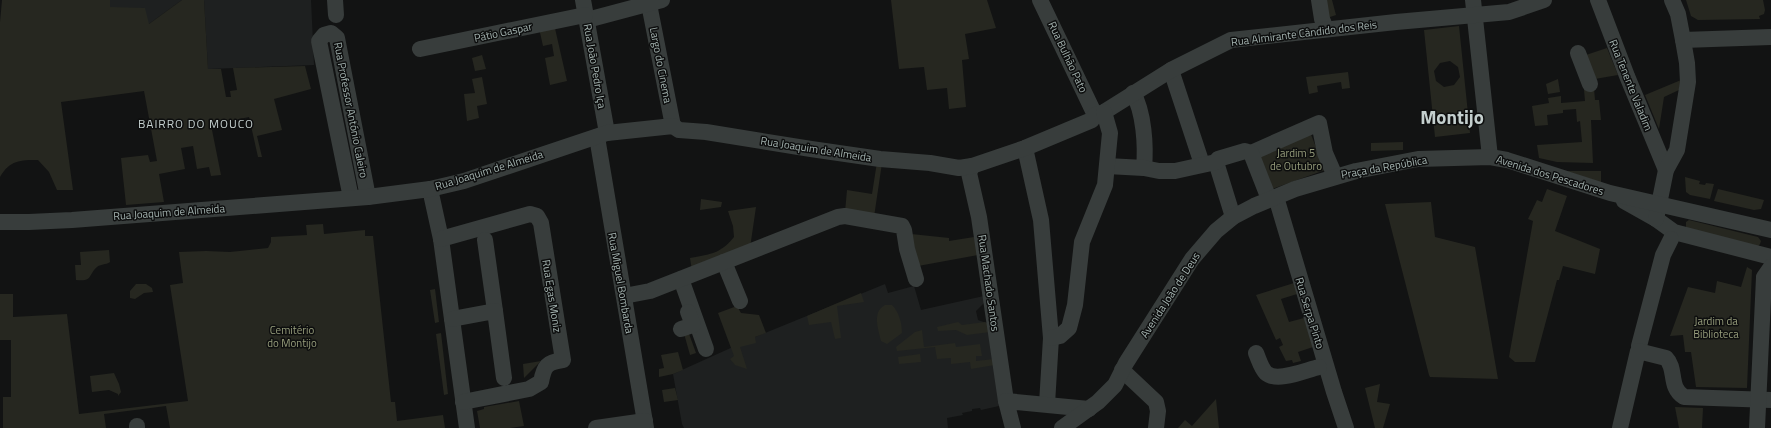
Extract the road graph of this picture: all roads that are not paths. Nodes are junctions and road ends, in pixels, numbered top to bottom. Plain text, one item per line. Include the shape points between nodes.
1 (1040, 0) edge
2 (1319, 0) edge
3 (1544, 0) edge
4 (1598, 0) edge
5 (1672, 0) edge
6 (656, 2) edge
7 (1474, 7) edge
8 (585, 12) edge
9 (1326, 29) junction
10 (1771, 37) edge
11 (1683, 40) junction
12 (420, 50) dead end
13 (1578, 53) dead end
14 (1171, 70) junction
15 (1590, 84) dead end
16 (1133, 93) junction
17 (1099, 113) junction
18 (673, 126) junction
19 (602, 135) junction
20 (1025, 148) junction
21 (1248, 152) junction
22 (1490, 157) junction
23 (1209, 163) junction
24 (972, 166) junction
25 (1107, 166) junction
26 (1144, 168) junction
27 (1666, 170) junction
28 (1335, 176) junction
29 (430, 189) junction
30 (368, 197) junction
31 (351, 198) junction
32 (1273, 198) junction
33 (1658, 211) junction
34 (1233, 217) junction
35 (0, 222) edge
36 (1771, 230) edge
37 (441, 239) junction
38 (1671, 239) dead end
39 (485, 240) dead end
40 (1771, 257) edge
41 (724, 262) junction
42 (1771, 267) edge
43 (916, 279) dead end
44 (679, 280) junction
45 (624, 296) junction
46 (740, 301) dead end
47 (495, 311) junction
48 (452, 319) junction
49 (681, 329) dead end
50 (1051, 338) junction
51 (706, 349) dead end
52 (1639, 349) junction
53 (1256, 353) dead end
54 (1319, 367) dead end
55 (1122, 370) junction
56 (504, 378) dead end
57 (1765, 400) edge
58 (1006, 401) junction
59 (463, 402) junction
60 (1047, 404) junction
61 (1089, 409) junction
62 (646, 424) edge
63 (467, 428) edge
64 (596, 428) edge
65 (1013, 428) edge
66 (1062, 428) edge
67 (1156, 428) edge
68 (1346, 428) edge
69 (1620, 428) edge
70 (1757, 428) edge

1 - 17 street, Rua Bulhão Pato
2 - 9 street
3 - 7 street, Rua Almirante Cândido dos Reis via 1509,12
4 - 27 street, Rua Tenente Valadim
5 - 11 street via 1678,14
6 - 8 street, Pátio Gaspar
6 - 18 street, Largo do Cinema
7 - 9 street, Rua Almirante Cândido dos Reis
7 - 22 street
8 - 12 street, Pátio Gaspar
8 - 19 street, Rua João Pedro Iça
9 - 14 street, Rua Almirante Cândido dos Reis via 1231,40
10 - 11 street
11 - 27 street via 1688,82 1677,150
13 - 15 street
14 - 16 street, Rua Almirante Cândido dos Reis
14 - 23 street
16 - 17 street, Rua Almirante Cândido dos Reis
16 - 26 street via 1138,101 1144,137
17 - 20 street, Rua Almirante Cândido dos Reis via 1092,120
17 - 25 street, Rua Bulhão Pato via 1110,132
18 - 19 street, Rua Joaquim de Almeida
18 - 24 street, Rua Joaquim de Almeida via 679,130 880,159 958,168
19 - 29 street, Rua Joaquim de Almeida via 464,181
19 - 45 street, Rua Miguel Bombarda
20 - 24 street, Rua Almirante Cândido dos Reis
20 - 50 street via 1040,212
21 - 23 street
21 - 28 street via 1319,123
21 - 32 street, Rua Serpa Pinto
22 - 28 street, Praça da República via 1418,159
22 - 33 street, Avenida dos Pescadores via 1507,160 1610,193
23 - 26 street via 1175,171
23 - 34 street
24 - 58 street, Rua Machado Santos via 969,173 979,217
25 - 26 street
25 - 50 street, Rua Bulhão Pato via 1105,185 1082,242 1075,305 1069,328 1060,336
27 - 33 street
28 - 32 street, Praça da República
29 - 30 street, Rua Joaquim de Almeida
29 - 37 street
30 - 31 street, Rua Joaquim de Almeida
30 - 31 street, Rua Professor António Caleiro via 337,38 331,33 324,34 319,41
31 - 35 street, Rua Joaquim de Almeida via 65,220
32 - 34 street, Avenida João de Deus
32 - 68 street, Rua Serpa Pinto
33 - 36 street, Avenida dos Pescadores
33 - 40 street, Avenida dos Pescadores via 1674,232
34 - 55 street, Avenida João de Deus via 1216,231 1192,259
37 - 48 street
37 - 59 street, Rua Egas Moniz via 530,214 537,216 541,223 563,360 547,365 540,382 529,389
38 - 52 street via 1663,256
39 - 47 street
41 - 43 street via 845,216 902,226
41 - 44 street
41 - 46 street
42 - 57 street via 1764,277
44 - 45 street via 650,291
44 - 49 street via 693,325
44 - 51 street
45 - 62 street, Rua Miguel Bombarda
47 - 48 street
47 - 56 street
48 - 59 street
50 - 60 street
52 - 57 street via 1669,361 1674,386 1678,394 1684,397
52 - 69 street
53 - 54 street via 1262,368 1267,374 1274,376 1282,377
55 - 61 street, Avenida João de Deus via 1115,385
55 - 67 street via 1156,402
57 - 70 street
58 - 60 street
58 - 65 street, Rua Machado Santos
59 - 63 street
60 - 61 street
61 - 66 street, Avenida João de Deus
62 - 64 street

